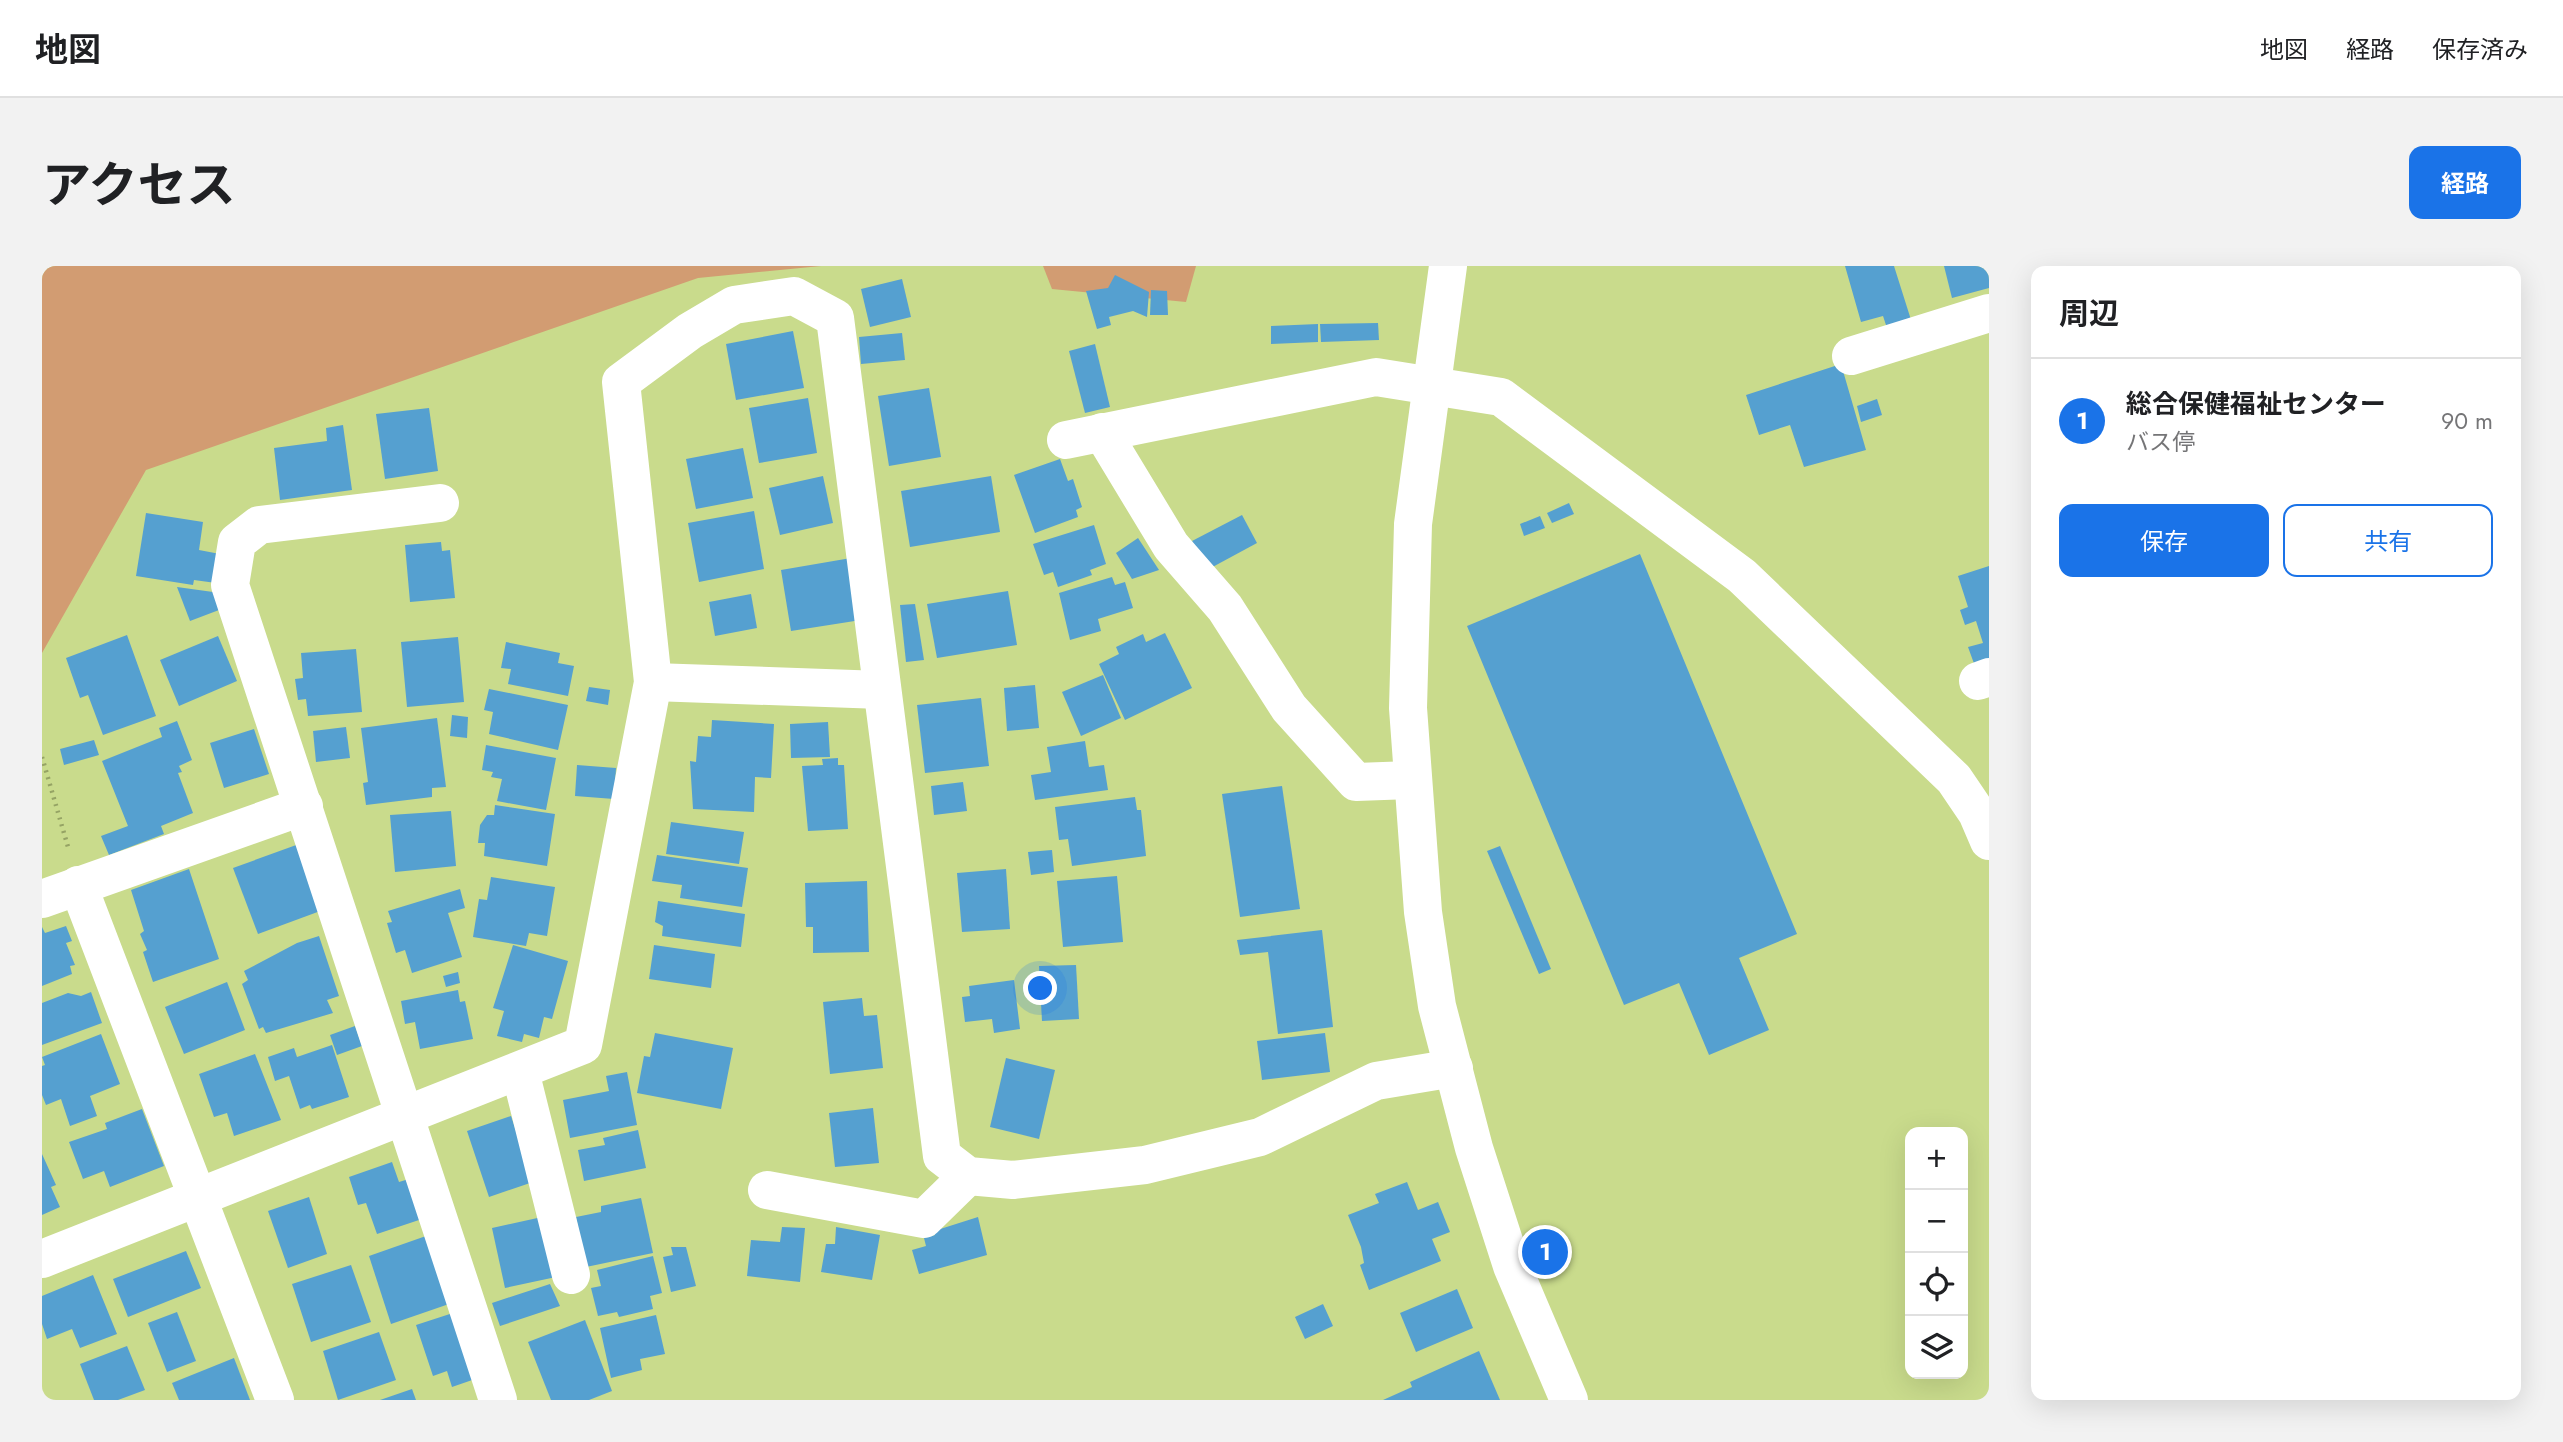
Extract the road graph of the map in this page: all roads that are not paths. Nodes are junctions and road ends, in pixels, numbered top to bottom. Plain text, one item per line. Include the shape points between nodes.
1 (1448, 266) edge
2 (1989, 313) edge
3 (1851, 356) dead end
4 (1430, 386) junction
5 (1102, 432) junction
6 (1066, 440) dead end
7 (440, 503) dead end
8 (653, 682) junction
9 (882, 690) junction
10 (1411, 780) junction
11 (304, 806) junction
12 (1989, 841) edge
13 (78, 885) junction
14 (42, 899) edge
15 (1454, 1068) junction
16 (520, 1070) junction
17 (406, 1115) junction
18 (968, 1176) junction
19 (767, 1190) dead end
20 (197, 1198) junction
21 (42, 1259) edge
22 (571, 1275) dead end
23 (275, 1400) edge
24 (498, 1400) edge
25 (1569, 1400) edge

1 - 4 street
2 - 3 street
4 - 5 street via 1376,377
4 - 10 street via 1413,524 1408,708
4 - 12 street via 1501,397 1742,576 1954,779
5 - 6 street
5 - 10 street via 1171,547 1225,608 1289,708 1356,782
7 - 11 street via 259,525 237,542 230,585
8 - 9 street
8 - 9 street via 621,382 734,305 794,296 835,318
8 - 16 street via 583,1045
9 - 18 street via 942,1156
10 - 15 street via 1437,1006
11 - 13 street
11 - 17 street
13 - 14 street
13 - 20 street
15 - 18 street via 1376,1081 1260,1137 1145,1166 1013,1180
15 - 25 street via 1512,1266
16 - 17 street
16 - 22 street
17 - 20 street
17 - 24 street
18 - 19 street via 924,1219
20 - 21 street
20 - 23 street

